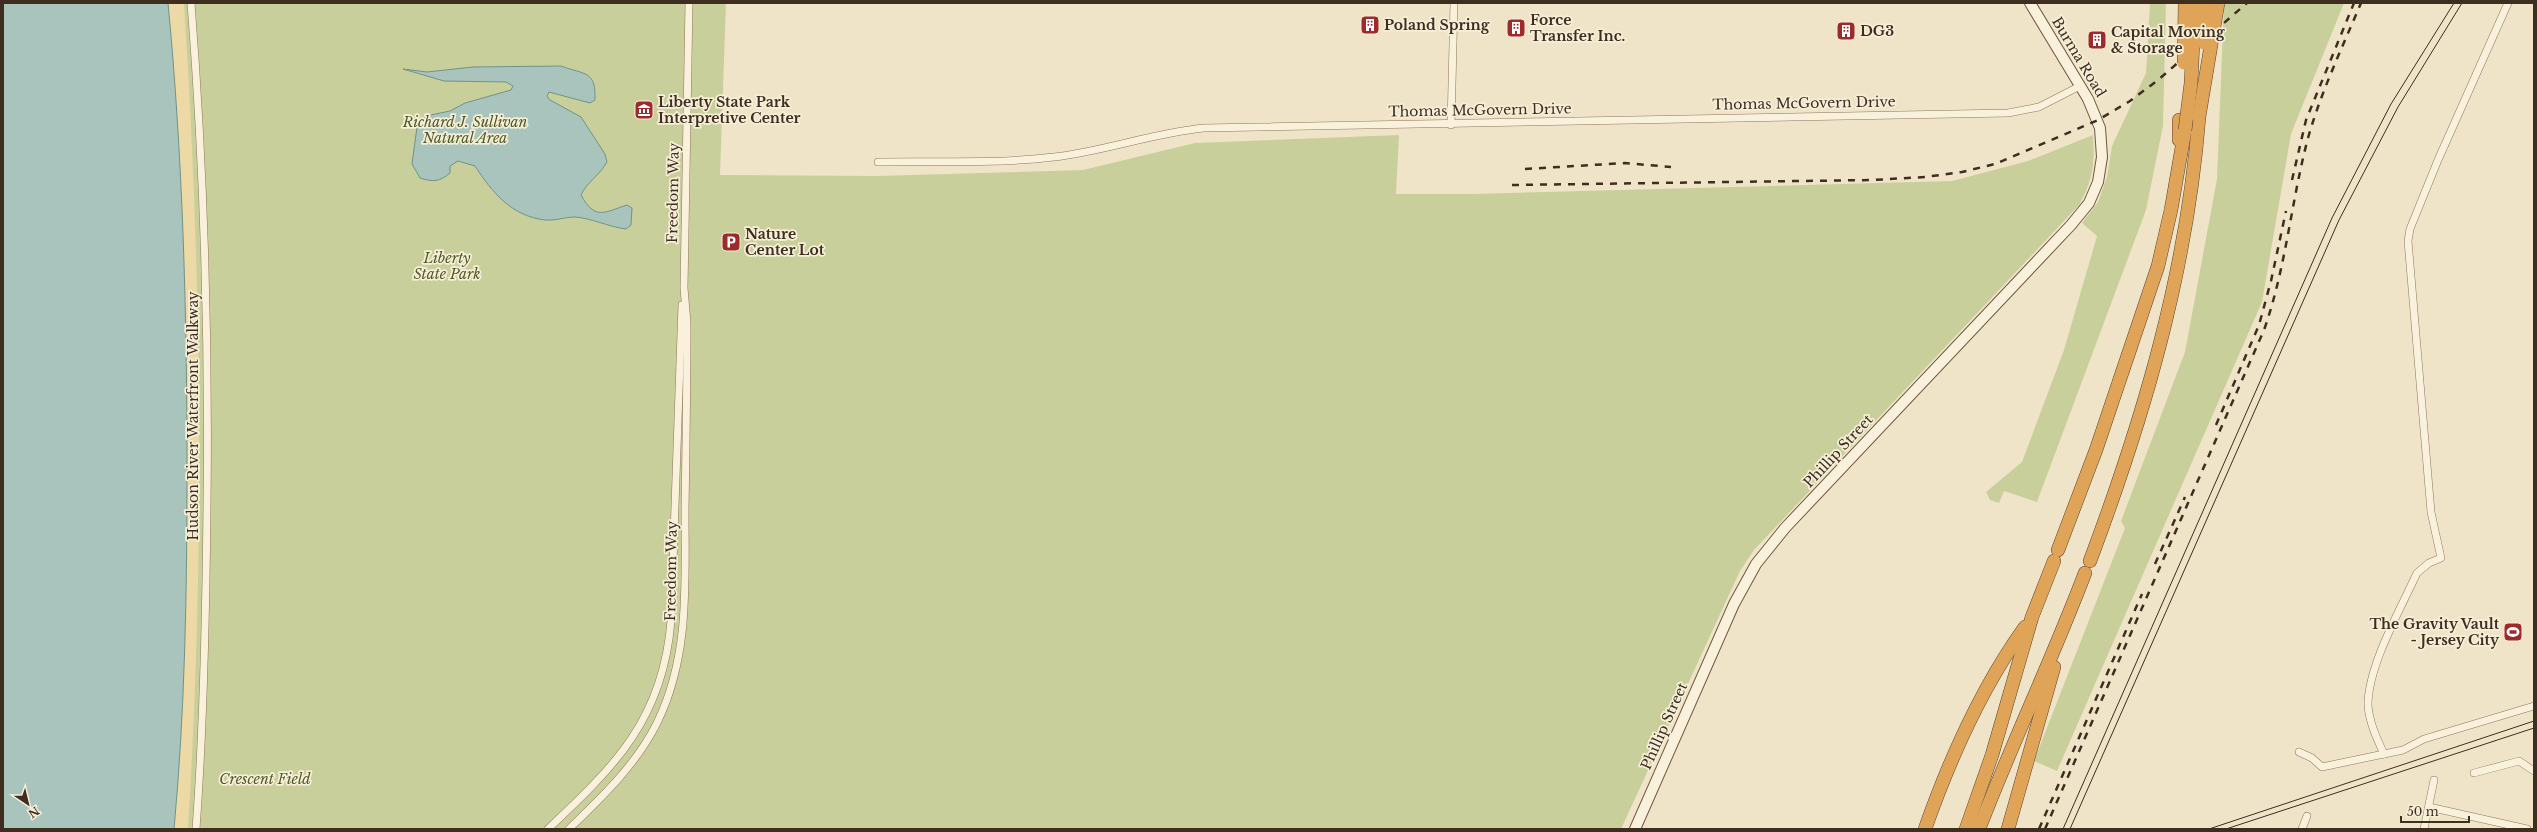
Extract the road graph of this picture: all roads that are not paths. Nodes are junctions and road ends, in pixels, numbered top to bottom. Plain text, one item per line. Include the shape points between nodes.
1 (191, 3) edge
2 (689, 3) edge
3 (1454, 3) edge
4 (2030, 3) edge
5 (2185, 3) edge
6 (2195, 3) edge
7 (2205, 3) edge
8 (2218, 3) edge
9 (2508, 3) edge
10 (2080, 86) junction
11 (2199, 116) junction
12 (1451, 124) junction
13 (2182, 125) junction
14 (2100, 128) joint
15 (878, 162) dead end
16 (684, 288) junction
17 (2032, 617) junction
18 (2063, 631) junction
19 (2534, 706) edge
20 (2299, 752) dead end
21 (2384, 754) junction
22 (2534, 772) edge
23 (2474, 773) dead end
24 (2434, 780) dead end
25 (2429, 807) junction
26 (567, 811) junction
27 (2307, 816) dead end
28 (577, 821) junction
29 (196, 829) edge
30 (548, 829) edge
31 (569, 829) edge
32 (1635, 829) edge
33 (1925, 829) edge
34 (1966, 829) edge
35 (1979, 829) edge
36 (2008, 829) edge
37 (2302, 829) edge
38 (2424, 829) edge
39 (2527, 829) edge

1 - 29 street, Hudson River Waterfront Walkway via 203,220 207,421 204,670
2 - 16 street, Freedom Way
3 - 12 street
4 - 10 street, Burma Road
5 - 13 highway, bridge
6 - 13 highway, bridge via 2192,76
7 - 11 highway, bridge
8 - 11 highway, bridge
9 - 21 street via 2415,213 2409,235 2431,512 2435,540 2441,558 2429,562 2417,573 2369,684 2368,707 2374,732
10 - 12 street, Thomas McGovern Drive via 2039,107 2008,113
10 - 14 street, Burma Road via 2095,111
11 - 18 highway via 2187,224 2166,326 2129,453
12 - 15 street, Thomas McGovern Drive via 1204,128 1155,135 1105,148 1052,157
13 - 17 highway via 2178,170 2164,243 2152,285 2096,450
14 - 32 street, Phillip Street via 2100,176 2094,193 2081,214 1785,528 1756,564 1734,604
16 - 26 street, Freedom Way via 680,324 671,621 666,660 653,701 633,739 610,769
16 - 28 street, Freedom Way via 687,323 685,592 684,623 677,668 663,710 641,751 613,786
17 - 33 highway via 1999,663 1982,694
17 - 34 highway via 1985,779
18 - 35 highway
18 - 36 highway via 2037,734
19 - 21 street via 2424,739 2403,750
20 - 21 street via 2312,758 2322,767
22 - 23 street via 2519,761
24 - 25 street
25 - 38 street
25 - 39 street
26 - 28 street
26 - 30 street, Freedom Way
27 - 37 street
28 - 31 street, Freedom Way

